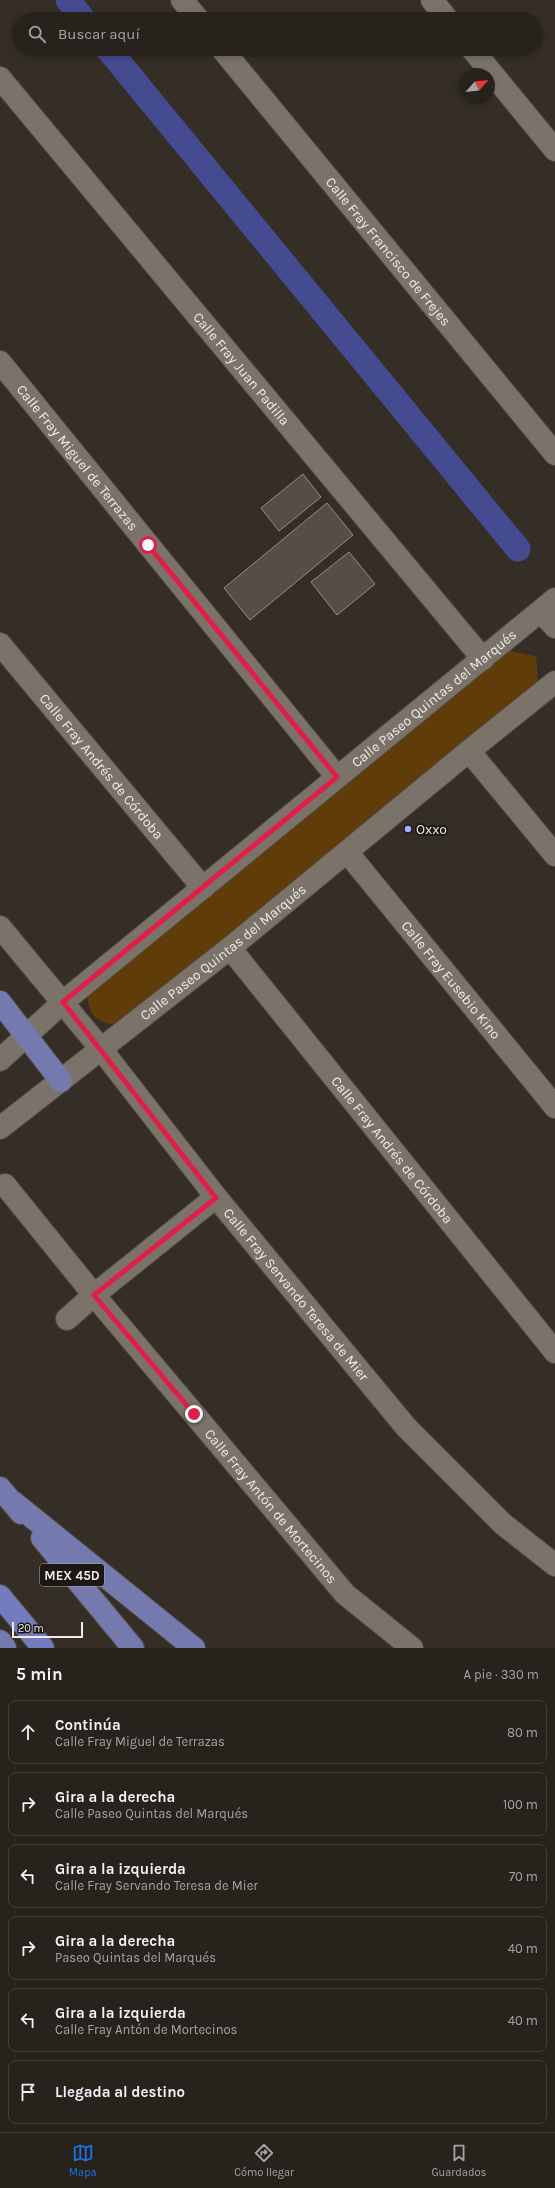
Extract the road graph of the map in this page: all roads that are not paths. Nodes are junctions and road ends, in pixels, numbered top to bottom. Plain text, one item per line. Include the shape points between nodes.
1 (182, 0) edge
2 (432, 0) edge
3 (192, 12) edge
4 (441, 12) edge
5 (228, 56) edge
6 (478, 56) edge
7 (0, 78) edge
8 (555, 150) edge
9 (0, 362) edge
10 (555, 454) edge
11 (550, 613) edge
12 (0, 644) edge
13 (482, 659) junction
14 (555, 682) edge
15 (469, 750) junction
16 (337, 777) junction
17 (347, 852) junction
18 (555, 855) edge
19 (203, 888) junction
20 (0, 927) edge
21 (230, 948) junction
22 (0, 1002) edge
23 (63, 1002) junction
24 (27, 1035) junction
25 (101, 1049) junction
26 (0, 1060) edge
27 (61, 1081) junction
28 (555, 1107) edge
29 (0, 1128) edge
30 (5, 1185) dead end
31 (216, 1198) junction
32 (94, 1295) junction
33 (67, 1319) dead end
34 (555, 1352) edge
35 (6, 1494) edge
36 (555, 1565) edge
37 (0, 1596) edge
38 (0, 1641) edge
39 (5, 1648) edge
40 (43, 1648) edge
41 (133, 1648) edge
42 (194, 1648) edge
43 (412, 1648) edge

1 - 3 street
2 - 4 street
5 - 10 street, Calle Fray Francisco de Frejes
6 - 8 street
7 - 13 street, Calle Fray Juan Padilla
9 - 16 street, Calle Fray Miguel de Terrazas
11 - 13 street, Calle Paseo Quintas del Marqués
12 - 19 street, Calle Fray Andrés de Córdoba
13 - 16 street, Calle Paseo Quintas del Marqués
14 - 15 street, Calle Paseo Quintas del Marqués
15 - 17 street, Calle Paseo Quintas del Marqués
15 - 18 street
16 - 19 street, Calle Paseo Quintas del Marqués
17 - 21 street, Calle Paseo Quintas del Marqués
17 - 28 street, Calle Fray Eusebio Kino
19 - 23 street, Calle Paseo Quintas del Marqués
20 - 23 street, Calle Fray Servando Teresa de Mier
21 - 25 street, Calle Paseo Quintas del Marqués
21 - 34 street, Calle Fray Andrés de Córdoba
22 - 24 highway
23 - 24 street, Calle Paseo Quintas del Marqués
23 - 25 street, Calle Fray Servando Teresa de Mier
24 - 26 street, Calle Paseo Quintas del Marqués
24 - 27 highway
25 - 27 street, Calle Paseo Quintas del Marqués
25 - 31 street, Calle Fray Servando Teresa de Mier
27 - 29 street, Calle Paseo Quintas del Marqués
30 - 32 street, Calle Fray Antón de Mortecinos
31 - 32 street
31 - 36 street, Calle Fray Servando Teresa de Mier via 406,1427 503,1524
32 - 33 street
32 - 43 street, Calle Fray Antón de Mortecinos via 345,1594
35 - 41 highway, MEX 45D
35 - 42 highway
37 - 40 highway
38 - 39 highway

